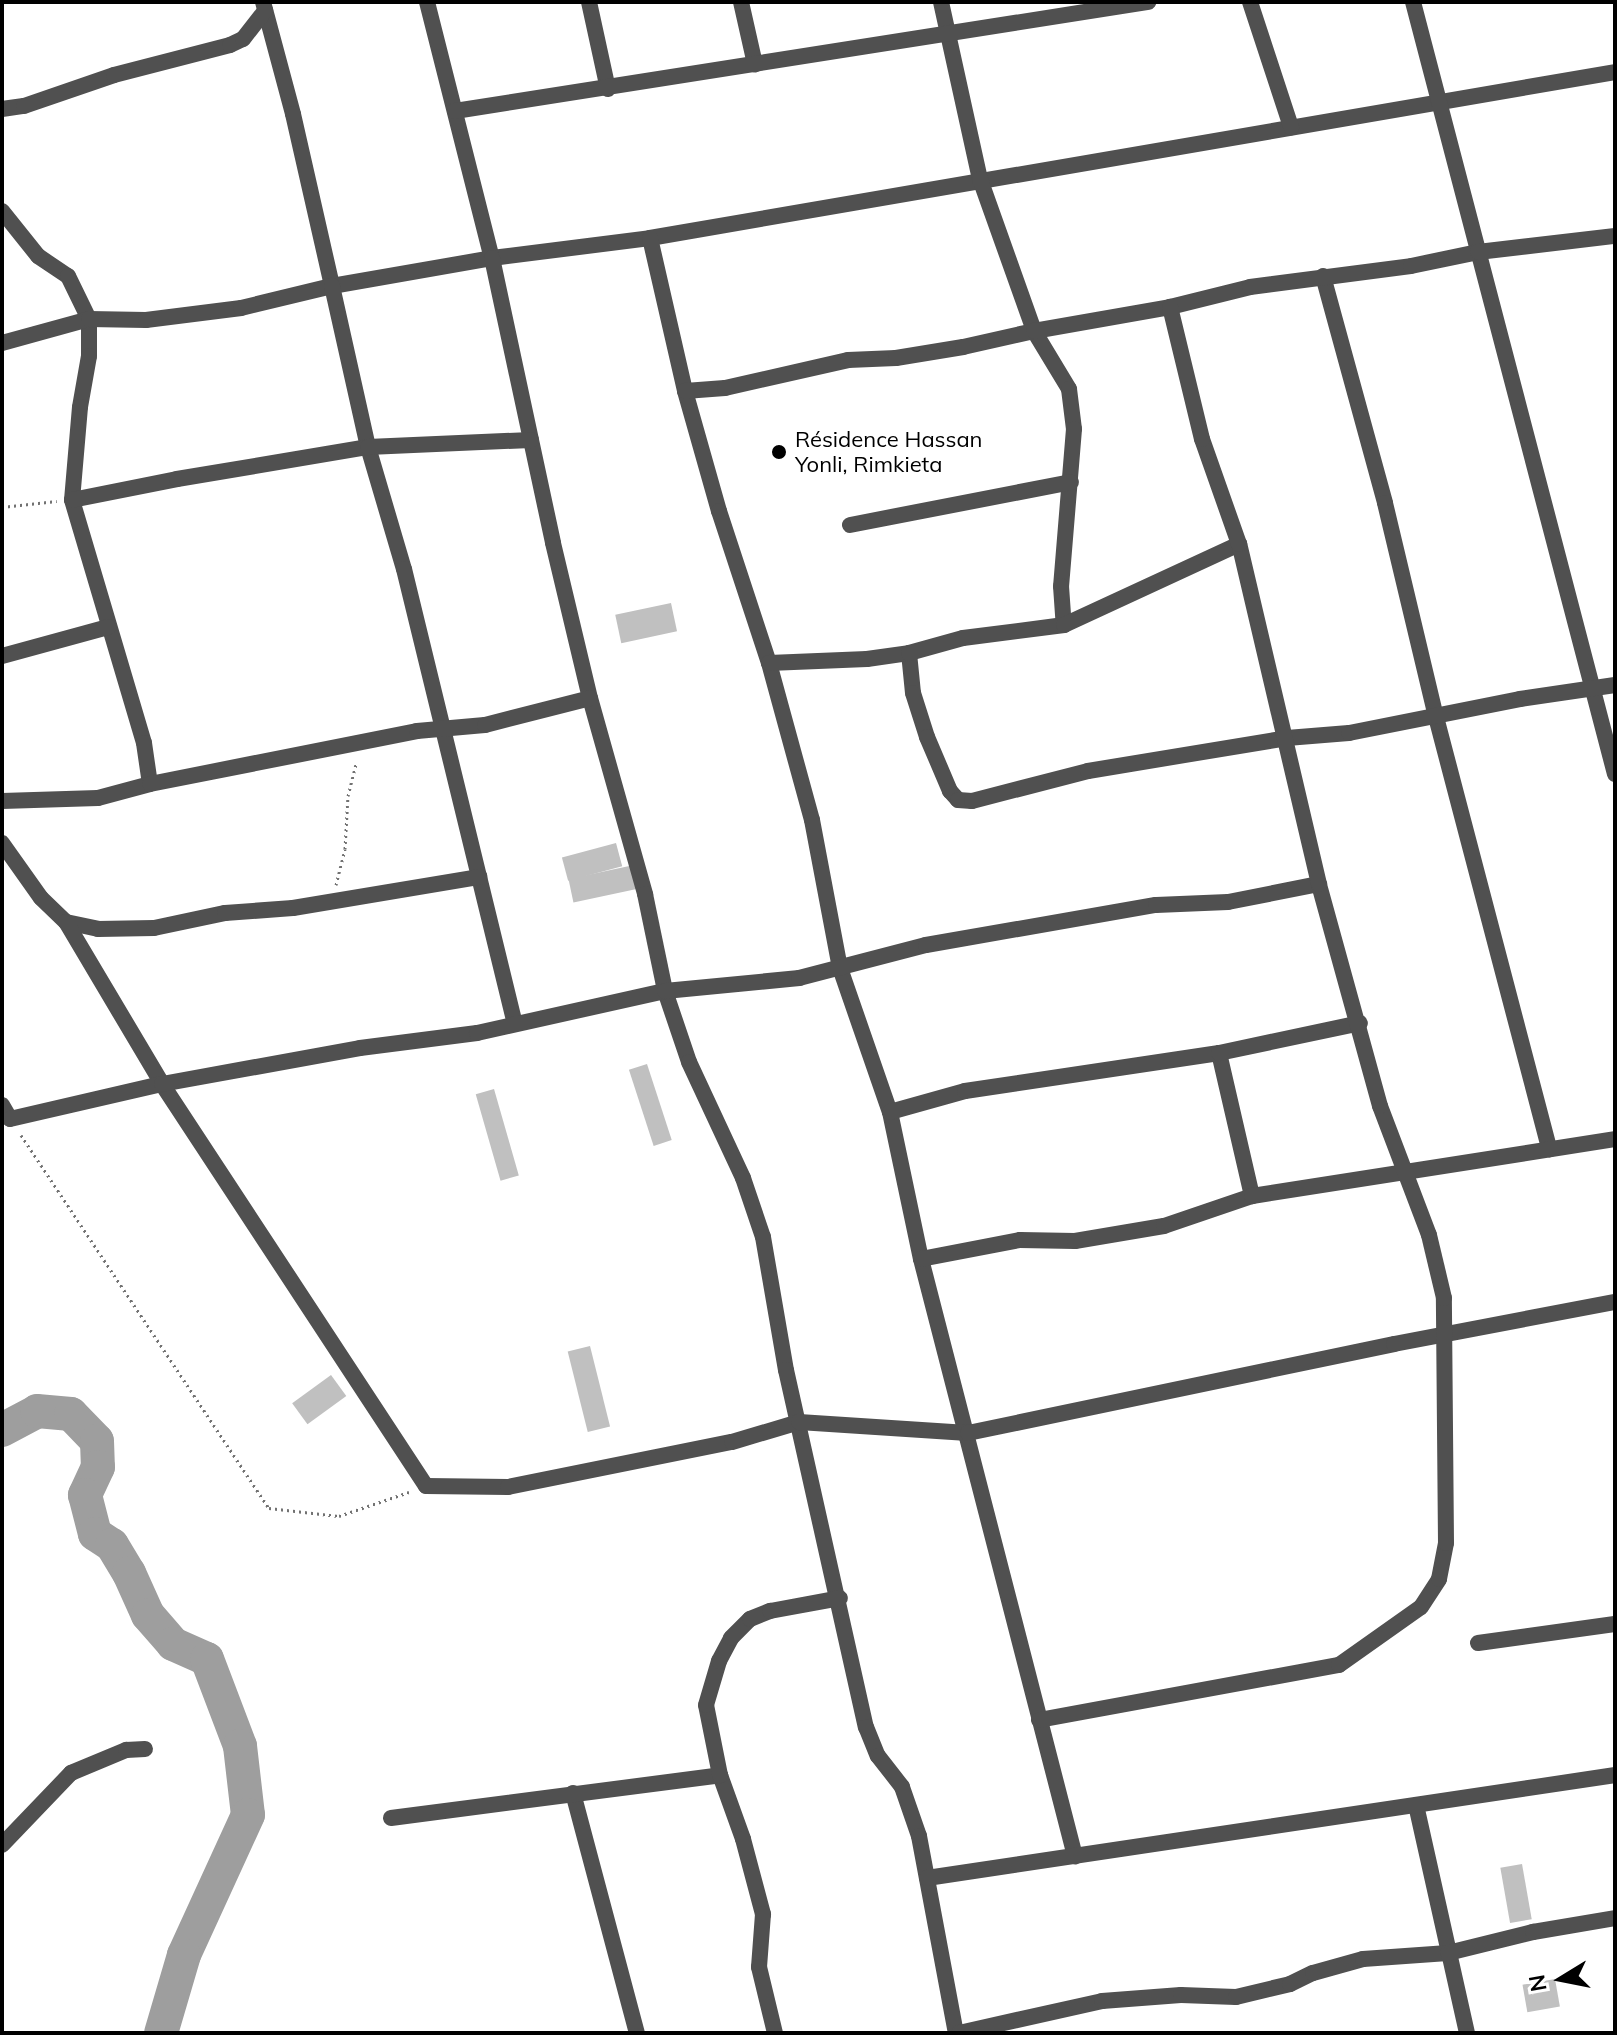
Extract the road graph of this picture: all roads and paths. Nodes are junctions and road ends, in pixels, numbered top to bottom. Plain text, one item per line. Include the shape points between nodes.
1 (427, 2) edge
2 (589, 2) edge
3 (741, 2) edge
4 (941, 2) edge
5 (1148, 2) edge
6 (1250, 2) edge
7 (1413, 2) edge
8 (264, 6) edge
9 (1094, 7) edge
10 (948, 33) junction
11 (755, 64) junction
12 (1615, 72) edge
13 (608, 89) junction
14 (1439, 101) junction
15 (2, 109) edge
16 (455, 111) junction
17 (1291, 127) junction
18 (980, 179) junction
19 (2, 211) edge
20 (1615, 236) edge
21 (650, 238) junction
22 (1478, 252) junction
23 (492, 258) junction
24 (1323, 276) junction
25 (332, 286) junction
26 (1170, 307) junction
27 (89, 319) junction
28 (1034, 331) junction
29 (2, 343) edge
30 (685, 391) junction
31 (531, 440) junction
32 (368, 447) junction
33 (1071, 482) junction
34 (72, 500) junction
35 (2, 507) edge
36 (850, 525) dead end
37 (1239, 544) junction
38 (1064, 625) junction
39 (108, 627) junction
40 (909, 653) junction
41 (2, 656) edge
42 (769, 663) junction
43 (1615, 685) edge
44 (1593, 688) junction
45 (590, 698) junction
46 (1436, 717) junction
47 (444, 728) junction
48 (1287, 738) junction
49 (361, 743) junction
50 (1615, 774) edge
51 (150, 784) junction
52 (2, 801) edge
53 (2, 843) edge
54 (479, 877) junction
55 (1319, 884) junction
56 (330, 902) junction
57 (66, 922) junction
58 (840, 968) junction
59 (665, 991) junction
60 (1360, 1023) junction
61 (515, 1024) junction
62 (1219, 1053) junction
63 (162, 1084) junction
64 (6, 1112) edge
65 (890, 1112) junction
66 (1615, 1139) edge
67 (1549, 1149) junction
68 (1406, 1174) junction
69 (1252, 1196) junction
70 (921, 1259) junction
71 (1615, 1302) edge
72 (1447, 1334) junction
73 (799, 1422) junction
74 (968, 1433) junction
75 (426, 1486) junction
76 (840, 1598) junction
77 (1615, 1624) edge
78 (1478, 1643) dead end
79 (1039, 1720) junction
80 (145, 1749) dead end
81 (720, 1775) junction
82 (1615, 1775) edge
83 (573, 1793) junction
84 (1416, 1805) junction
85 (391, 1818) dead end
86 (2, 1845) edge
87 (1075, 1856) junction
88 (927, 1878) junction
89 (1615, 1918) edge
90 (1448, 1953) junction
91 (637, 2033) edge
92 (775, 2033) edge
93 (958, 2033) edge
94 (1467, 2033) edge

1 - 16 street
2 - 13 street
3 - 11 street
4 - 10 street
5 - 9 street
6 - 17 street
7 - 14 street
8 - 15 street via 243,39 230,45
8 - 25 street
9 - 10 street
10 - 11 street
10 - 18 street
11 - 13 street
12 - 14 street
13 - 16 street
14 - 17 street
14 - 22 street
16 - 23 street
17 - 18 street
18 - 21 street
18 - 28 street
19 - 27 street via 38,256 68,276
20 - 22 street
21 - 23 street
21 - 30 street
22 - 24 street
22 - 44 street
23 - 25 street
23 - 31 street
24 - 26 street
24 - 46 street
25 - 27 street via 225,310 146,320
25 - 32 street
26 - 28 street
26 - 37 street via 1202,439
27 - 29 street
27 - 34 street
28 - 30 street
28 - 33 street via 1069,389 1074,429
30 - 42 street
31 - 32 street
31 - 45 street
32 - 34 street
32 - 47 street
33 - 36 street
33 - 38 street via 1061,586
34 - 35 path
34 - 39 street
37 - 38 street
37 - 48 street
38 - 40 street via 963,638
39 - 41 street
39 - 51 street via 144,743
40 - 42 street
40 - 48 street via 913,693 927,737 958,800 972,801 1088,771
42 - 58 street via 812,820
43 - 44 street
44 - 46 street
44 - 50 street
45 - 47 street via 485,725
45 - 59 street via 645,894
46 - 48 street
46 - 67 street
47 - 49 street
47 - 54 street
48 - 55 street
49 - 51 street
49 - 56 path via 348,796 345,849
51 - 52 street via 98,798
53 - 57 street via 41,898
54 - 56 street
54 - 61 street
55 - 58 street via 1228,902 1156,905 926,945
55 - 60 street
56 - 57 street via 225,913 131,931
57 - 63 street
58 - 59 street via 799,978
58 - 65 street
59 - 61 street
59 - 73 street via 763,1237
60 - 62 street
60 - 68 street via 1380,1106
61 - 63 street
62 - 65 street via 965,1091
62 - 69 street
63 - 64 street
63 - 75 street
64 - 75 path via 269,1508 339,1516
65 - 70 street
66 - 67 street
67 - 68 street
68 - 69 street
68 - 72 street via 1429,1235
69 - 70 street via 1164,1226 1075,1241 1020,1240
70 - 74 street
71 - 72 street
72 - 74 street
72 - 79 street via 1446,1543 1439,1579 1421,1607 1339,1665
73 - 74 street
73 - 75 street via 732,1442 508,1487
73 - 76 street
74 - 79 street
76 - 81 street via 770,1611 750,1619 731,1638 706,1705
76 - 88 street via 866,1727 878,1756 902,1787
77 - 78 street
79 - 87 street
80 - 86 street via 126,1750 71,1773
81 - 83 street
81 - 92 street via 763,1914 759,1967
82 - 84 street
83 - 85 street
83 - 91 street
84 - 87 street
84 - 90 street
87 - 88 street
88 - 93 street
89 - 90 street
90 - 93 street via 1363,1959 1236,1997 1102,2001
90 - 94 street

